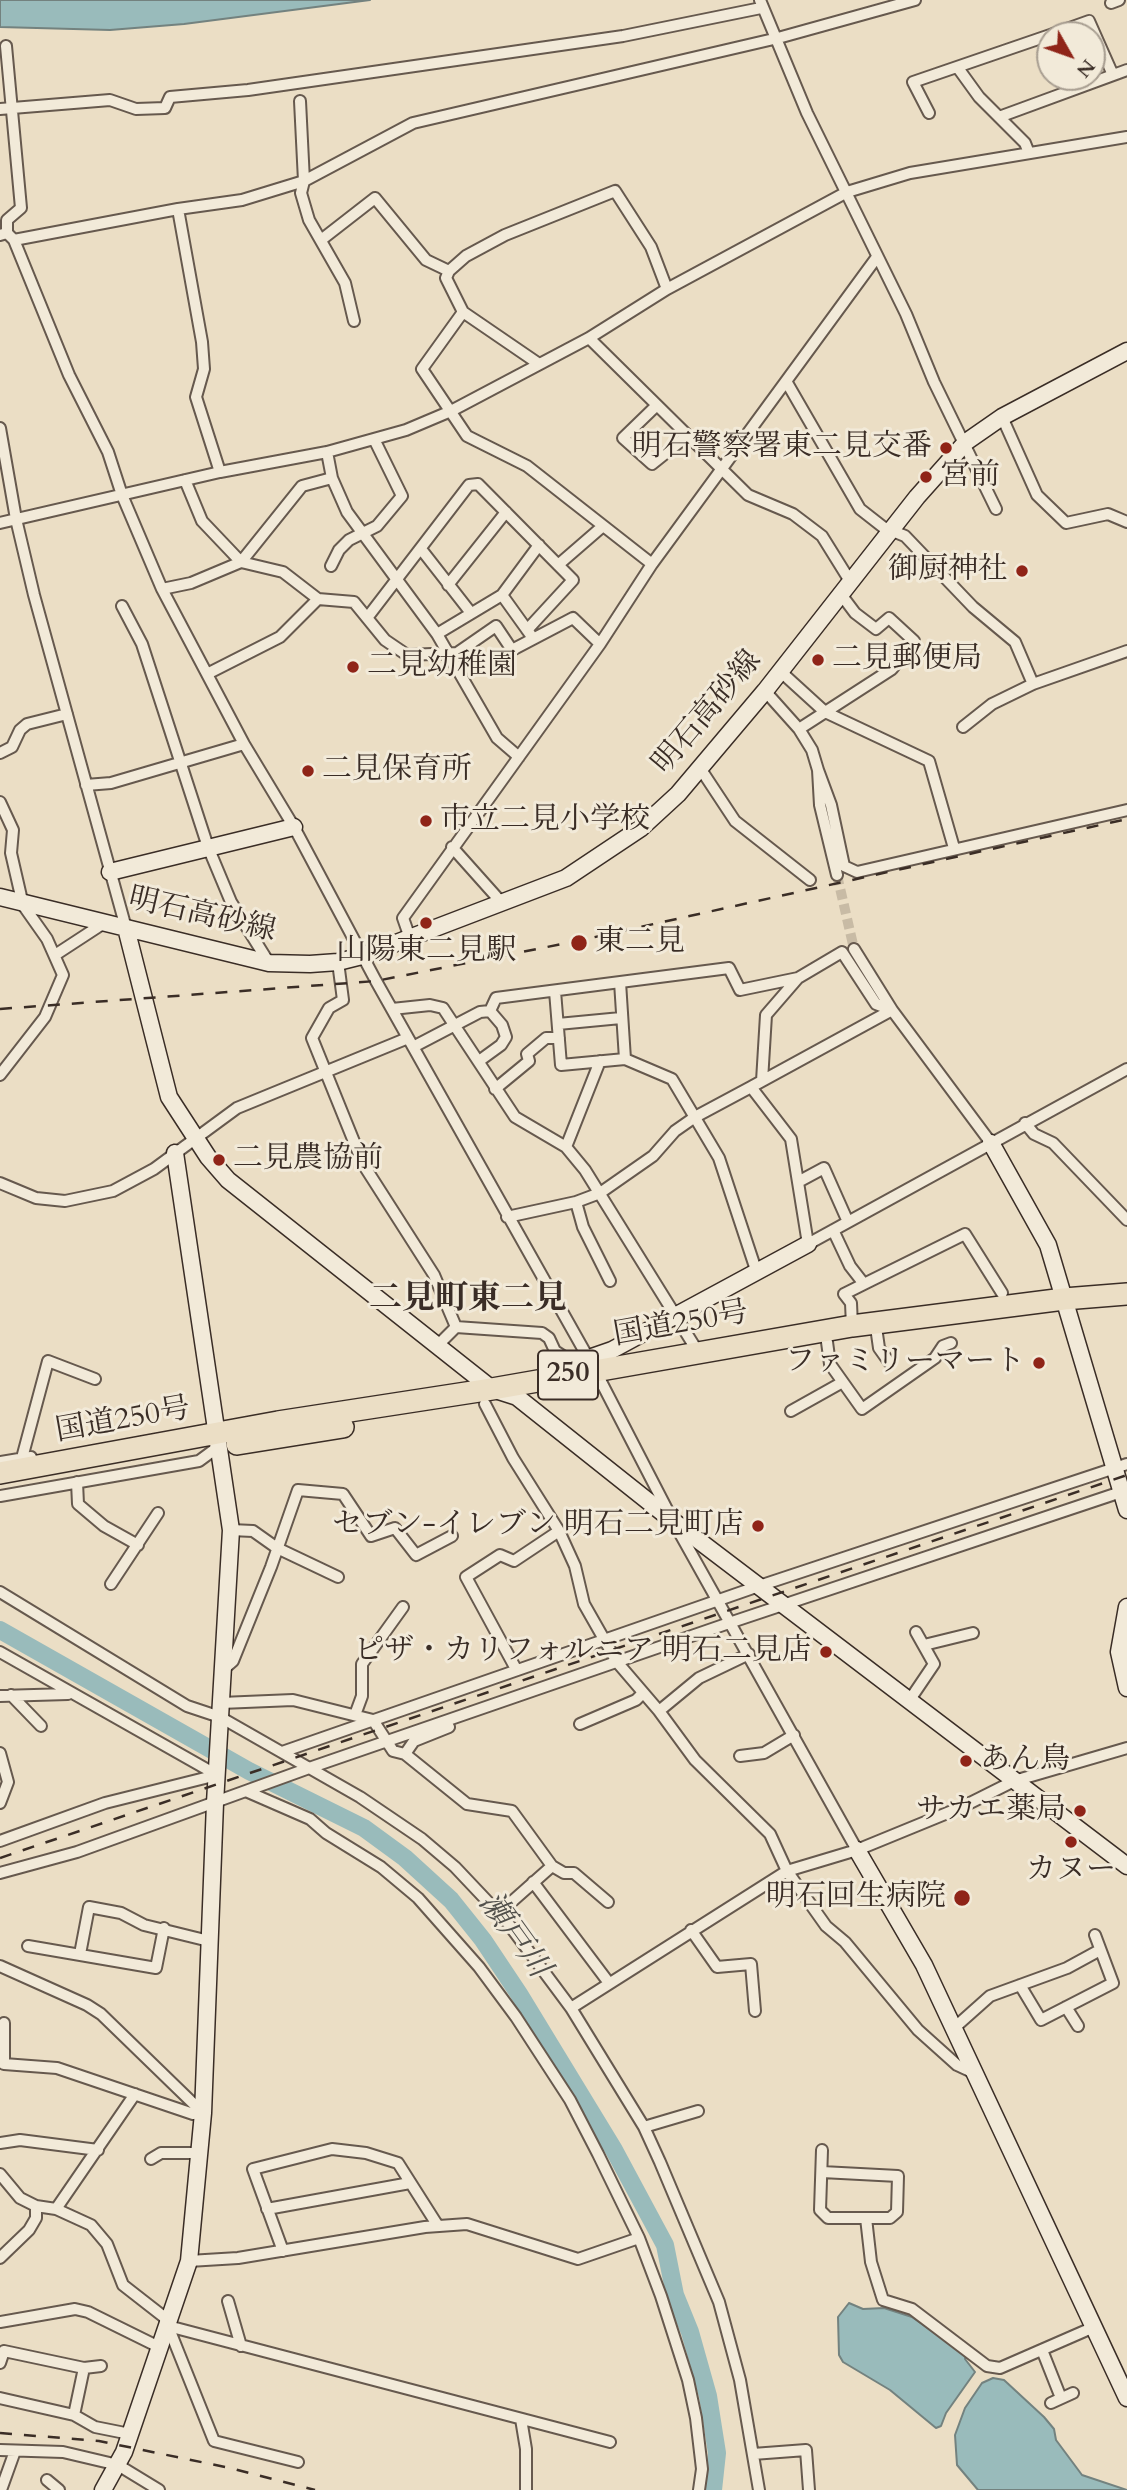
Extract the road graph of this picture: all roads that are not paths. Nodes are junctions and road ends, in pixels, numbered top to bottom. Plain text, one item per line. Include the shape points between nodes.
1 (915, 0) edge
2 (760, 4) edge
3 (778, 38) junction
4 (1036, 40) edge
5 (6, 46) dead end
6 (1106, 59) edge
7 (958, 68) junction
8 (1127, 69) edge
9 (1113, 75) junction
10 (300, 102) dead end
11 (14, 108) junction
12 (0, 109) edge
13 (929, 113) dead end
14 (999, 117) junction
15 (1127, 137) edge
16 (1030, 153) junction
17 (304, 181) junction
18 (847, 192) junction
19 (178, 209) junction
20 (7, 236) edge
21 (321, 240) junction
22 (877, 257) junction
23 (449, 271) junction
24 (667, 289) junction
25 (463, 312) junction
26 (354, 321) dead end
27 (589, 338) junction
28 (1127, 351) edge
29 (539, 364) junction
30 (786, 381) junction
31 (656, 406) junction
32 (451, 411) junction
33 (1002, 417) junction
34 (0, 428) edge
35 (687, 436) junction
36 (374, 439) junction
37 (966, 442) junction
38 (327, 452) junction
39 (721, 471) junction
40 (220, 472) junction
41 (332, 478) junction
42 (186, 480) junction
43 (122, 495) junction
44 (996, 509) dead end
45 (506, 512) junction
46 (16, 519) junction
47 (1127, 522) edge
48 (0, 523) edge
49 (603, 526) junction
50 (890, 530) junction
51 (362, 533) junction
52 (539, 545) junction
53 (421, 549) junction
54 (241, 562) junction
55 (652, 564) junction
56 (558, 565) junction
57 (331, 566) dead end
58 (397, 581) junction
59 (448, 585) junction
60 (845, 587) junction
61 (162, 589) junction
62 (502, 595) junction
63 (318, 599) junction
64 (122, 606) dead end
65 (471, 613) junction
66 (367, 618) junction
67 (437, 634) junction
68 (530, 635) junction
69 (600, 644) junction
70 (1127, 651) edge
71 (448, 653) junction
72 (780, 671) junction
73 (207, 674) junction
74 (1033, 684) junction
75 (765, 691) junction
76 (825, 712) junction
77 (68, 714) junction
78 (962, 727) dead end
79 (799, 729) junction
80 (244, 744) junction
81 (0, 753) edge
82 (519, 757) junction
83 (183, 763) junction
84 (700, 768) junction
85 (818, 770) junction
86 (86, 785) junction
87 (0, 802) edge
88 (1127, 810) edge
89 (294, 827) junction
90 (208, 848) junction
91 (452, 848) junction
92 (954, 848) junction
93 (110, 872) junction
94 (837, 875) tunnel mouth
95 (810, 880) dead end
96 (0, 897) edge
97 (502, 903) junction
98 (23, 905) junction
99 (104, 923) junction
100 (126, 928) junction
101 (410, 938) junction
102 (854, 949) tunnel mouth
103 (55, 955) junction
104 (362, 956) junction
105 (338, 962) junction
106 (269, 963) junction
107 (798, 978) junction
108 (620, 982) junction
109 (555, 991) junction
110 (392, 1009) junction
111 (892, 1010) junction
112 (490, 1011) junction
113 (621, 1018) junction
114 (558, 1024) junction
115 (457, 1026) junction
116 (559, 1038) junction
117 (411, 1042) junction
118 (625, 1059) junction
119 (478, 1061) junction
120 (600, 1061) junction
121 (1127, 1069) edge
122 (327, 1071) junction
123 (0, 1075) edge
124 (762, 1082) junction
125 (751, 1087) junction
126 (495, 1089) junction
127 (695, 1117) junction
128 (1025, 1123) junction
129 (195, 1138) junction
130 (991, 1143) junction
131 (566, 1147) junction
132 (175, 1153) junction
133 (798, 1182) junction
134 (0, 1183) edge
135 (600, 1193) junction
136 (576, 1202) junction
137 (1124, 1213) edge
138 (507, 1217) junction
139 (848, 1222) junction
140 (833, 1230) junction
141 (808, 1244) junction
142 (757, 1273) junction
143 (610, 1281) dead end
144 (864, 1284) junction
145 (1002, 1293) dead end
146 (1127, 1294) edge
147 (1066, 1305) junction
148 (1127, 1307) edge
149 (676, 1317) junction
150 (852, 1325) junction
151 (456, 1327) junction
152 (877, 1334) junction
153 (827, 1342) junction
154 (951, 1343) dead end
155 (438, 1345) junction
156 (698, 1352) junction
157 (888, 1362) dead end
158 (595, 1370) junction
159 (95, 1379) dead end
160 (841, 1382) junction
161 (488, 1396) junction
162 (517, 1397) junction
163 (791, 1411) dead end
164 (217, 1441) junction
165 (1121, 1466) edge
166 (6, 1472) edge
167 (77, 1482) junction
168 (1124, 1491) edge
169 (1127, 1510) edge
170 (158, 1513) dead end
171 (673, 1521) junction
172 (231, 1530) junction
173 (559, 1531) junction
174 (452, 1536) dead end
175 (138, 1545) junction
176 (277, 1548) junction
177 (338, 1577) dead end
178 (111, 1584) dead end
179 (759, 1586) junction
180 (0, 1592) edge
181 (718, 1600) junction
182 (783, 1605) junction
183 (403, 1607) dead end
184 (1127, 1607) edge
185 (732, 1622) junction
186 (916, 1632) dead end
187 (973, 1633) dead end
188 (605, 1640) junction
189 (924, 1645) junction
190 (0, 1652) edge
191 (749, 1654) junction
192 (617, 1662) junction
193 (225, 1668) junction
194 (516, 1670) junction
195 (1127, 1688) edge
196 (643, 1693) junction
197 (71, 1694) junction
198 (5, 1695) edge
199 (909, 1701) junction
200 (220, 1710) junction
201 (659, 1711) junction
202 (355, 1715) junction
203 (373, 1720) junction
204 (580, 1724) dead end
205 (41, 1726) dead end
206 (451, 1727) dead end
207 (794, 1735) junction
208 (385, 1742) junction
209 (1127, 1748) edge
210 (0, 1752) edge
211 (282, 1752) junction
212 (405, 1754) junction
213 (740, 1756) dead end
214 (312, 1767) junction
215 (217, 1774) junction
216 (1014, 1781) junction
217 (248, 1792) junction
218 (0, 1803) edge
219 (215, 1803) junction
220 (0, 1842) edge
221 (857, 1850) junction
222 (552, 1866) junction
223 (1127, 1866) edge
224 (787, 1871) junction
225 (0, 1873) edge
226 (533, 1882) junction
227 (608, 1902) dead end
228 (499, 1913) junction
229 (164, 1928) junction
230 (691, 1930) junction
231 (1095, 1936) dead end
232 (209, 1941) junction
233 (27, 1947) dead end
234 (1100, 1950) junction
235 (80, 1954) junction
236 (0, 1966) edge
237 (609, 1983) junction
238 (1020, 1985) junction
239 (1066, 2007) junction
240 (571, 2008) junction
241 (755, 2011) dead end
242 (4, 2023) dead end
243 (1078, 2026) dead end
244 (953, 2029) junction
245 (2, 2064) edge
246 (972, 2072) junction
247 (135, 2094) junction
248 (698, 2111) dead end
249 (204, 2113) junction
250 (644, 2127) junction
251 (0, 2143) edge
252 (98, 2150) junction
253 (822, 2150) dead end
254 (200, 2153) junction
255 (151, 2159) dead end
256 (822, 2172) junction
257 (0, 2174) edge
258 (410, 2183) junction
259 (36, 2206) junction
260 (56, 2209) junction
261 (267, 2209) junction
262 (866, 2218) junction
263 (438, 2226) junction
264 (639, 2238) junction
265 (283, 2251) junction
266 (0, 2258) edge
267 (189, 2261) junction
268 (228, 2301) dead end
269 (0, 2322) edge
270 (168, 2326) junction
271 (1094, 2327) junction
272 (241, 2346) junction
273 (159, 2347) junction
274 (1042, 2350) junction
275 (0, 2363) edge
276 (101, 2366) dead end
277 (84, 2368) junction
278 (1073, 2393) dead end
279 (0, 2398) edge
280 (1127, 2398) edge
281 (74, 2415) junction
282 (521, 2419) junction
283 (130, 2434) junction
284 (610, 2442) dead end
285 (0, 2450) edge
286 (15, 2451) junction
287 (753, 2454) junction
288 (298, 2462) dead end
289 (118, 2465) junction
290 (47, 2480) dead end
291 (1, 2490) edge
292 (59, 2490) edge
293 (103, 2490) edge
294 (159, 2490) edge
295 (526, 2490) edge
296 (699, 2490) edge
297 (759, 2490) edge
298 (808, 2490) edge

1 - 3 street
2 - 3 street
2 - 11 street via 623,36 170,97 165,108 136,109 110,100
3 - 17 street via 412,123
3 - 18 street via 807,113
4 - 7 street
5 - 11 street
6 - 9 street
7 - 13 street via 913,82
7 - 14 street
8 - 9 street
9 - 14 street
10 - 17 street
11 - 12 street
11 - 20 street via 21,208 8,220
14 - 16 street
15 - 16 street
16 - 18 street via 910,173
17 - 19 street via 242,200
17 - 21 street via 301,193
18 - 22 street
18 - 24 street
19 - 20 street
19 - 40 street via 202,342 204,369 195,397
20 - 43 street via 108,452
21 - 23 street via 374,198 426,260
21 - 26 street via 345,283
22 - 30 street
22 - 37 street
23 - 24 street via 505,235 615,191 651,247
23 - 25 street via 446,278
24 - 27 street
25 - 29 street
25 - 32 street via 422,369
27 - 29 street
27 - 31 street
28 - 33 street, 明石高砂線
29 - 32 street
30 - 39 street
30 - 50 street via 860,509
31 - 35 street
31 - 35 street via 623,438 652,464
32 - 36 street
32 - 49 street via 467,436 527,466
33 - 37 street, 明石高砂線
33 - 47 street via 1037,495 1066,523 1108,514
34 - 46 street
35 - 39 street
36 - 38 street
36 - 51 street via 402,496 377,526
37 - 44 street
37 - 50 street, 明石高砂線
38 - 40 street
38 - 41 street
39 - 55 street
39 - 60 street via 748,495 807,523 822,536
40 - 42 street
41 - 51 street
41 - 54 street via 302,486
42 - 43 street
42 - 54 street via 202,522
43 - 46 street
43 - 61 street
45 - 52 street
45 - 53 street via 478,484 469,485
45 - 59 street
46 - 48 street
46 - 77 street
49 - 55 street
49 - 56 street
50 - 60 street, 明石高砂線
50 - 74 street via 905,536 973,607 1015,642
51 - 57 street via 339,550
51 - 58 street
52 - 56 street
52 - 62 street
53 - 58 street
53 - 59 street
54 - 61 street via 191,583
54 - 63 street via 283,572
55 - 69 street
56 - 68 street via 573,580
58 - 66 street
58 - 67 street
59 - 65 street
60 - 72 street, 明石高砂線
60 - 76 street via 855,613 876,629 889,618 914,641 892,669
61 - 73 street
62 - 65 street
62 - 68 street
63 - 66 street via 354,602
63 - 73 street via 280,637
64 - 83 street via 142,643
65 - 67 street
66 - 71 street via 385,640 407,655
67 - 71 street
68 - 69 street via 573,618
68 - 71 street via 512,650 496,625 457,653
69 - 82 street
70 - 74 street
71 - 82 street via 497,738
72 - 75 street, 明石高砂線
72 - 76 street
73 - 80 street
74 - 78 street via 992,704
75 - 79 street
75 - 84 street, 明石高砂線
76 - 79 street
76 - 92 street via 929,761
77 - 81 street via 27,724 12,747
77 - 86 street
79 - 85 street
80 - 83 street
80 - 89 street
82 - 91 street
83 - 86 street via 111,783
83 - 90 street
84 - 95 street via 735,821
84 - 97 street, 明石高砂線 via 641,828 566,878
85 - 92 street via 844,866 858,872
85 - 94 street via 820,805
86 - 93 street
87 - 98 street via 13,831 11,853
88 - 92 street
89 - 90 street
89 - 104 street
90 - 93 street
90 - 106 street via 231,902
91 - 97 street
91 - 101 street via 403,918
93 - 100 street
96 - 98 street, 明石高砂線
97 - 101 street, 明石高砂線
98 - 99 street, 明石高砂線
98 - 103 street
99 - 100 street, 明石高砂線
99 - 103 street
100 - 106 street, 明石高砂線
100 - 129 street via 169,1097
101 - 104 street, 明石高砂線
102 - 111 street
103 - 123 street via 63,975 45,1017
104 - 105 street, 明石高砂線
104 - 110 street
105 - 106 street, 明石高砂線
105 - 122 street via 344,1000 329,1008 312,1038
107 - 108 street via 740,990 729,968
107 - 111 street via 842,952 876,1004
107 - 124 street via 766,1015
108 - 109 street
108 - 113 street
109 - 112 street via 496,998
109 - 114 street
110 - 115 street via 443,1008
110 - 117 street
111 - 124 street
111 - 130 street
112 - 115 street
112 - 119 street via 506,1037
113 - 114 street
113 - 118 street
114 - 116 street
115 - 117 street
115 - 119 street
116 - 120 street via 561,1065
116 - 126 street via 546,1038 527,1054 529,1061
117 - 122 street
117 - 138 street
118 - 120 street
118 - 127 street via 672,1079
119 - 126 street
120 - 131 street
121 - 128 street
122 - 129 street via 237,1108
122 - 151 street via 363,1164 434,1275
124 - 125 street
125 - 127 street
125 - 133 street via 791,1139
126 - 131 street via 515,1117
127 - 135 street via 653,1156
127 - 142 street via 719,1158
128 - 130 street
128 - 137 street via 1053,1143
129 - 132 street
129 - 155 street via 236,1187
130 - 139 street
130 - 147 street via 1048,1245
131 - 135 street
132 - 134 street via 113,1191 65,1201 36,1198
132 - 164 street
133 - 139 street via 824,1168
133 - 141 street
135 - 136 street
135 - 149 street
136 - 138 street
136 - 143 street
138 - 158 street
139 - 140 street
140 - 141 street
140 - 144 street
141 - 142 street
142 - 149 street
144 - 145 street via 965,1234
144 - 150 street via 844,1294 851,1303
146 - 147 highway, 国道250号 / 250
147 - 148 highway, 国道250号 / 250
147 - 150 highway, 国道250号 / 250
147 - 152 highway, 国道250号 / 250
147 - 165 street
149 - 156 street
149 - 158 street via 612,1350
150 - 156 highway, 国道250号 / 250
151 - 155 street
151 - 158 street via 541,1333 555,1351
152 - 153 highway, 国道250号 / 250
152 - 157 street
153 - 158 highway, 国道250号 / 250
153 - 160 street via 830,1364
154 - 160 street via 862,1409
155 - 161 street
156 - 158 highway, 国道250号 / 250
158 - 161 highway, 国道250号 / 250
158 - 162 highway, 国道250号 / 250
158 - 171 street
159 - 166 street via 48,1361
160 - 163 street
161 - 162 highway, 国道250号 / 250
161 - 164 highway, 国道250号 / 250
161 - 173 street via 513,1458
162 - 171 street
164 - 166 highway, 国道250号 / 250
164 - 167 street via 199,1461
164 - 172 street
165 - 168 street
165 - 179 street
166 - 167 street
167 - 175 street via 78,1504
168 - 169 street
168 - 182 street
170 - 175 street
171 - 179 street
171 - 181 street
172 - 176 street via 253,1531
172 - 193 street
173 - 188 street via 575,1566 584,1604
173 - 194 street via 514,1560 500,1555 466,1577
174 - 176 street via 416,1555 395,1528 371,1536 343,1494 298,1490
175 - 178 street
176 - 177 street
176 - 193 street via 233,1661
179 - 181 street
179 - 182 street
180 - 200 street via 187,1706
181 - 185 street
181 - 188 street
182 - 185 street
182 - 199 street
183 - 202 street via 362,1664 362,1696
184 - 195 street via 1119,1652
185 - 191 street
185 - 192 street
186 - 189 street
187 - 189 street
188 - 192 street
188 - 194 street
189 - 199 street via 934,1664
190 - 197 street
191 - 201 street via 699,1678
191 - 207 street
192 - 196 street
192 - 208 street
193 - 200 street
194 - 203 street
196 - 201 street
196 - 204 street
197 - 198 street
197 - 215 street
198 - 205 street
199 - 216 street
200 - 202 street via 293,1700
200 - 211 street
200 - 215 street
201 - 224 street via 695,1760 770,1834
202 - 203 street
203 - 208 street
203 - 211 street
206 - 212 street via 414,1741
207 - 213 street via 764,1753
207 - 221 street
208 - 212 street via 393,1751
208 - 214 street
209 - 216 street
210 - 218 street via 8,1782
211 - 214 street
212 - 222 street via 467,1804 512,1811
214 - 217 street
214 - 228 street via 422,1839
215 - 219 street
215 - 220 street via 105,1803
216 - 221 street
216 - 223 street
217 - 219 street
217 - 264 street via 310,1819 381,1867 418,1898 450,1934 516,2017 569,2100
219 - 225 street via 77,1852
219 - 232 street
221 - 224 street
221 - 244 street via 924,1965
222 - 226 street
222 - 227 street via 575,1873
224 - 230 street
224 - 246 street via 826,1926 845,1942 918,2030 957,2065
226 - 228 street
226 - 237 street
228 - 240 street
229 - 232 street
229 - 235 street via 156,1968
229 - 235 street via 89,1908
230 - 237 street
230 - 241 street via 717,1967 751,1964
231 - 234 street
232 - 249 street
233 - 235 street
234 - 238 street
234 - 239 street via 1113,1983
236 - 249 street via 101,2014
237 - 240 street
238 - 239 street via 1041,2020
238 - 244 street via 990,1996
239 - 243 street
240 - 250 street
242 - 245 street
244 - 246 street
245 - 247 street via 57,2068
246 - 271 street
247 - 249 street via 193,2115
247 - 252 street
248 - 250 street
249 - 254 street
250 - 287 street via 719,2302
251 - 252 street via 20,2140
252 - 260 street
253 - 256 street
254 - 255 street via 161,2153
254 - 267 street
256 - 262 street via 820,2210 828,2218
256 - 262 street via 898,2176 897,2212 890,2218
257 - 259 street via 20,2198
258 - 261 street
258 - 261 street via 398,2164 366,2153 332,2149 253,2169
258 - 263 street
259 - 260 street
259 - 266 street via 29,2230
260 - 270 street via 91,2225 107,2244 123,2285 164,2317
261 - 265 street
262 - 274 street via 871,2262 883,2300 912,2309 987,2366 1000,2368
263 - 264 street via 467,2224 578,2259
263 - 265 street
264 - 296 street via 688,2380 702,2469
265 - 267 street
267 - 270 street
268 - 272 street
269 - 273 street via 75,2309
270 - 272 street
270 - 273 street
270 - 288 street via 214,2441
271 - 274 street
271 - 280 street
272 - 282 street
273 - 283 street
274 - 278 street via 1056,2400
275 - 277 street via 4,2351
276 - 277 street
277 - 281 street
279 - 281 street
281 - 283 street via 95,2427
282 - 284 street
282 - 295 street
283 - 289 street
285 - 286 street
286 - 289 street via 62,2452
286 - 291 street
287 - 297 street
287 - 298 street via 806,2450
289 - 293 street
289 - 294 street
290 - 292 street

